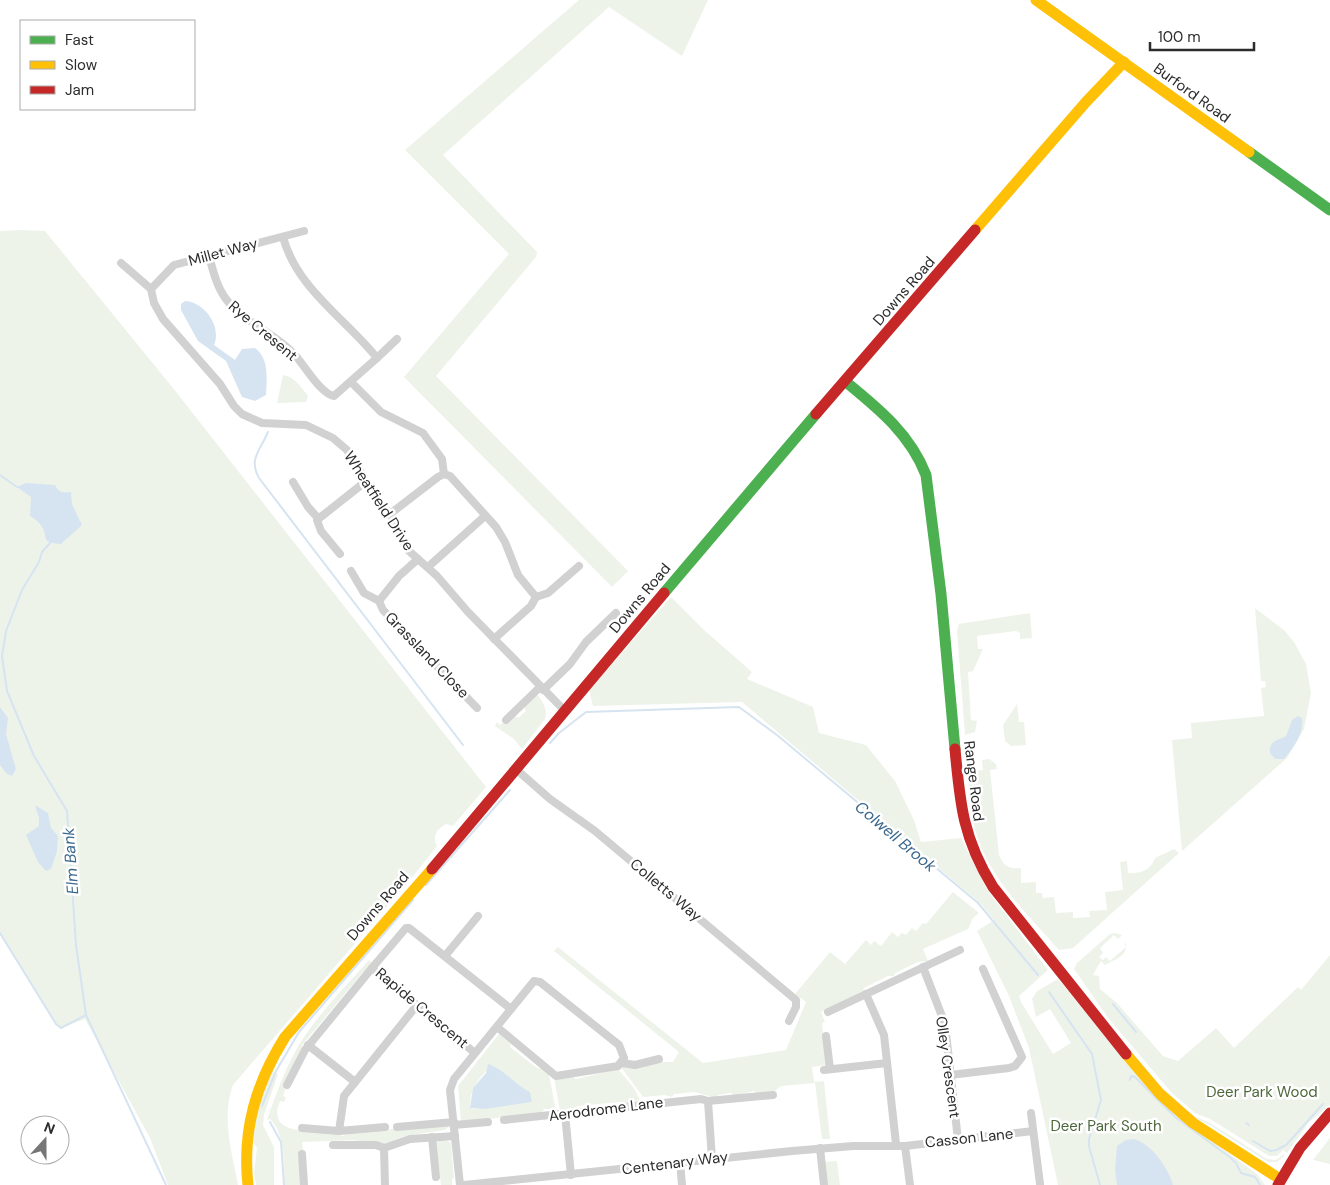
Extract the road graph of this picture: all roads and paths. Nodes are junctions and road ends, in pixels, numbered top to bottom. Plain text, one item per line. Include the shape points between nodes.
1 (1036, 0) edge
2 (1124, 62) junction
3 (1330, 210) edge
4 (304, 231) dead end
5 (284, 237) junction
6 (209, 256) junction
7 (121, 263) dead end
8 (151, 289) junction
9 (397, 339) dead end
10 (378, 358) junction
11 (352, 382) junction
12 (846, 382) junction
13 (444, 474) junction
14 (294, 482) dead end
15 (365, 482) junction
16 (390, 514) junction
17 (485, 516) junction
18 (318, 518) junction
19 (340, 554) dead end
20 (418, 560) junction
21 (579, 566) dead end
22 (428, 567) junction
23 (350, 571) dead end
24 (536, 597) junction
25 (379, 601) junction
26 (616, 614) dead end
27 (494, 639) junction
28 (541, 689) junction
29 (477, 708) dead end
30 (565, 711) junction
31 (506, 720) dead end
32 (516, 770) junction
33 (478, 916) dead end
34 (960, 950) dead end
35 (445, 956) junction
36 (923, 967) junction
37 (372, 968) junction
38 (983, 968) dead end
39 (866, 994) junction
40 (417, 1005) junction
41 (511, 1009) junction
42 (828, 1012) dead end
43 (789, 1021) dead end
44 (497, 1027) junction
45 (826, 1036) dead end
46 (308, 1045) junction
47 (475, 1053) junction
48 (659, 1059) dead end
49 (622, 1063) junction
50 (887, 1063) junction
51 (950, 1075) junction
52 (354, 1082) junction
53 (287, 1085) dead end
54 (773, 1095) dead end
55 (708, 1101) junction
56 (1330, 1112) edge
57 (1031, 1113) dead end
58 (565, 1114) junction
59 (504, 1120) dead end
60 (488, 1122) dead end
61 (454, 1124) junction
62 (385, 1127) dead end
63 (302, 1128) dead end
64 (397, 1128) dead end
65 (340, 1131) junction
66 (1033, 1131) junction
67 (432, 1136) junction
68 (455, 1136) junction
69 (958, 1140) junction
70 (896, 1144) junction
71 (333, 1145) dead end
72 (905, 1146) junction
73 (384, 1148) junction
74 (820, 1148) junction
75 (302, 1154) dead end
76 (712, 1159) junction
77 (680, 1162) junction
78 (571, 1176) junction
79 (436, 1177) dead end
80 (1279, 1182) edge
81 (1040, 1184) dead end
82 (248, 1185) edge
83 (304, 1185) edge
84 (385, 1185) edge
85 (462, 1185) edge
86 (682, 1185) edge
87 (824, 1185) edge
88 (910, 1185) edge

1 - 2 street, Burford Road
2 - 3 street, Burford Road
2 - 12 street, Downs Road
4 - 5 street, Millet Way
5 - 6 street, Millet Way
5 - 10 street via 291,261 302,277
6 - 8 street, Millet Way via 174,265
6 - 11 street, Rye Cresent via 219,286 231,306 293,352 328,394 334,396
7 - 8 street, Wheatfield Drive
8 - 15 street, Wheatfield Drive via 163,319 242,414 262,423 294,423 320,430 347,450
9 - 10 street, Rye Cresent
10 - 11 street, Rye Cresent
11 - 13 street via 381,412 423,432 442,459
12 - 30 street, Downs Road
12 - 80 street, Range Road via 905,434 922,461 941,594 960,807 967,838 981,869 1146,1080 1193,1123
13 - 16 street
13 - 17 street via 453,479
14 - 18 street
15 - 16 street, Wheatfield Drive
15 - 18 street
16 - 20 street, Wheatfield Drive via 402,542
17 - 22 street
17 - 24 street via 501,535 518,575
18 - 19 street via 320,531
20 - 22 street, Wheatfield Drive
20 - 25 street, Grassland Close
21 - 24 street via 548,593
22 - 27 street, Wheatfield Drive
23 - 25 street, Grassland Close via 364,592
24 - 27 street via 532,606
25 - 29 street, Grassland Close via 383,610
26 - 28 street via 586,642 570,664
27 - 28 street, Wheatfield Drive
28 - 30 street, Wheatfield Drive
28 - 31 street
30 - 32 street, Downs Road
32 - 43 street, Colletts Way via 550,799 595,830 796,1000
32 - 82 street, Downs Road via 276,1050 259,1086 248,1124 244,1157
33 - 35 street
34 - 36 street
35 - 37 street, Rapide Crescent via 406,928
35 - 41 street, Rapide Crescent
36 - 39 street
36 - 51 street, Olley Crescent via 945,1024
37 - 40 street, Rapide Crescent
37 - 46 street
38 - 51 street via 1022,1057 1009,1068
39 - 42 street
39 - 50 street via 883,1031
40 - 47 street, Rapide Crescent
40 - 52 street
41 - 44 street
41 - 49 street via 538,980 619,1046 624,1056
44 - 47 street
44 - 49 street via 556,1076
45 - 50 street via 827,1069
46 - 52 street
46 - 53 street
47 - 61 street via 450,1090
48 - 49 street via 635,1065
50 - 70 street
51 - 69 street, Olley Crescent
52 - 65 street via 342,1101
54 - 55 street, Aerodrome Lane
55 - 58 street, Aerodrome Lane via 701,1098
55 - 76 street
56 - 80 street via 1300,1148
57 - 66 street, Casson Lane
58 - 59 street, Aerodrome Lane
58 - 78 street
60 - 61 street
61 - 64 street
61 - 68 street
62 - 65 street
63 - 65 street
66 - 69 street, Casson Lane
66 - 81 street, Casson Lane
67 - 68 street
67 - 73 street
67 - 79 street
68 - 85 street
69 - 72 street, Casson Lane
70 - 72 street, Casson Lane
70 - 74 street, Centenary Way
71 - 73 street via 376,1145
72 - 88 street
73 - 84 street
74 - 76 street, Centenary Way
74 - 87 street
75 - 83 street
76 - 77 street, Centenary Way
77 - 78 street, Centenary Way
77 - 86 street
78 - 85 street, Centenary Way

